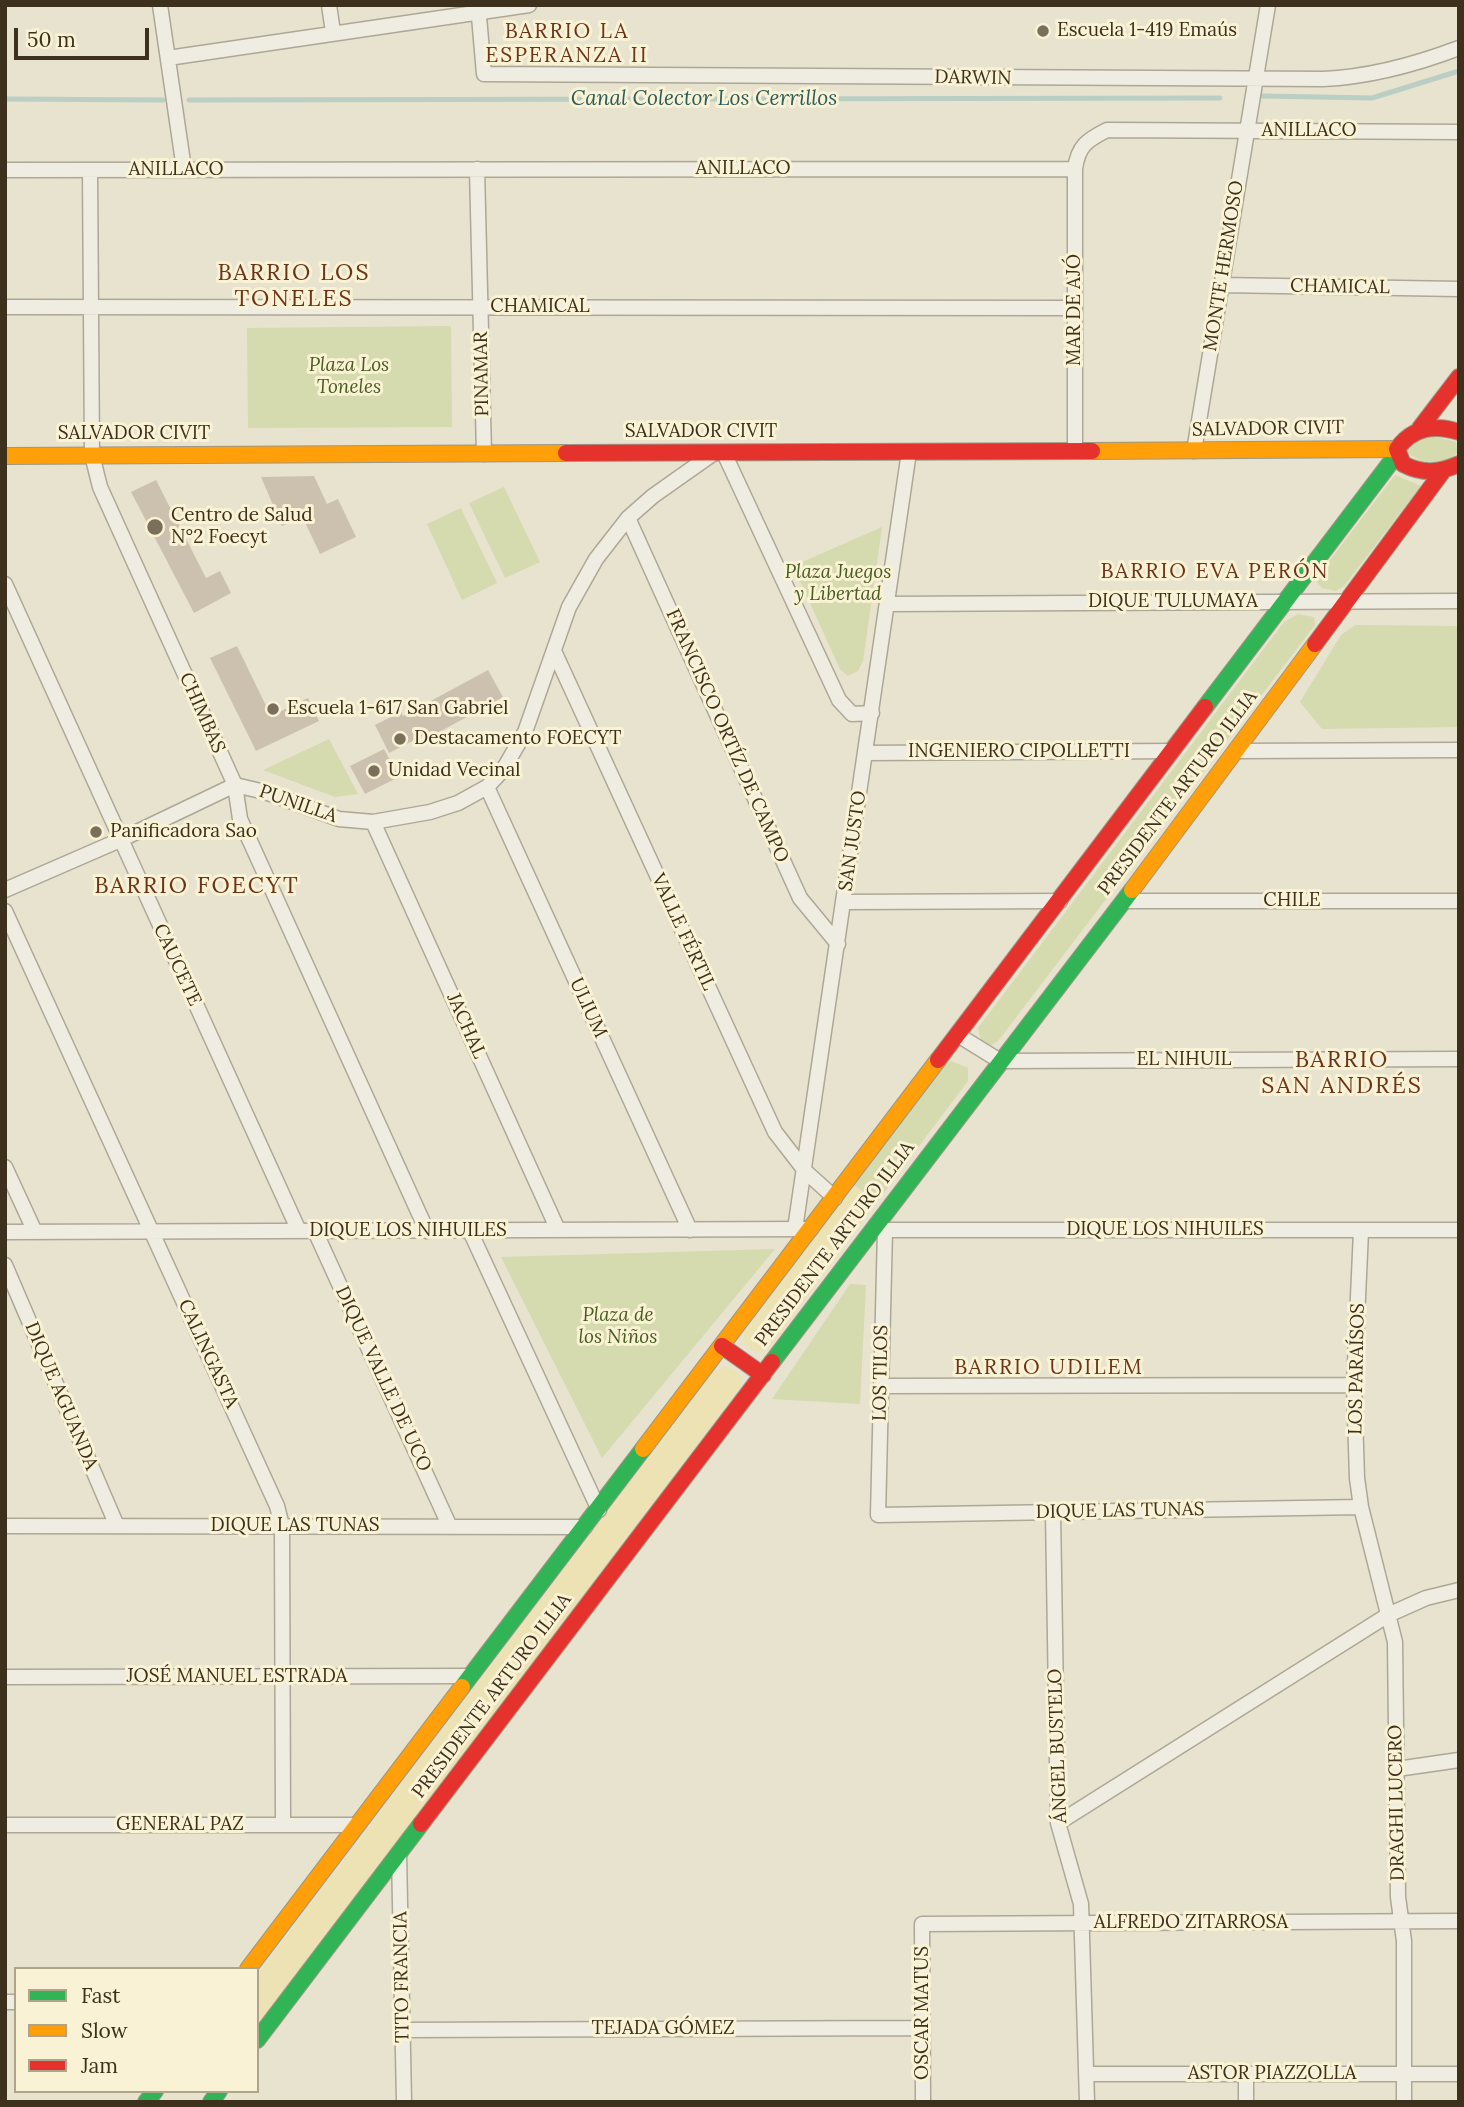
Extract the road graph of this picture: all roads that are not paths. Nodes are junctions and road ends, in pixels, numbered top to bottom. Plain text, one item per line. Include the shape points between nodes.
1 (160, 5) edge
2 (329, 5) edge
3 (529, 5) edge
4 (1268, 5) edge
5 (478, 9) edge
6 (333, 32) junction
7 (1459, 48) edge
8 (168, 58) junction
9 (1256, 81) junction
10 (1247, 131) junction
11 (1459, 132) edge
12 (184, 169) junction
13 (477, 169) junction
14 (1075, 169) junction
15 (5, 170) edge
16 (90, 170) junction
17 (1221, 285) junction
18 (1459, 289) edge
19 (5, 307) edge
20 (91, 307) junction
21 (480, 307) junction
22 (1074, 308) junction
23 (1459, 377) edge
24 (1420, 428) junction
25 (1459, 432) edge
26 (1075, 451) junction
27 (1194, 451) junction
28 (909, 452) junction
29 (1397, 452) junction
30 (719, 453) junction
31 (484, 454) junction
32 (92, 455) junction
33 (5, 456) edge
34 (1459, 464) edge
35 (1443, 471) junction
36 (628, 518) junction
37 (5, 584) edge
38 (1285, 601) junction
39 (1345, 601) junction
40 (1459, 601) edge
41 (887, 604) junction
42 (554, 651) junction
43 (872, 713) junction
44 (1459, 750) edge
45 (1172, 751) junction
46 (1237, 751) junction
47 (866, 753) junction
48 (235, 785) junction
49 (487, 787) junction
50 (373, 821) junction
51 (120, 840) junction
52 (6, 895) edge
53 (1060, 901) junction
54 (1124, 901) junction
55 (1459, 901) edge
56 (845, 902) junction
57 (5, 911) edge
58 (838, 944) junction
59 (958, 1035) junction
60 (1459, 1059) edge
61 (999, 1061) junction
62 (5, 1167) edge
63 (806, 1172) junction
64 (835, 1198) junction
65 (803, 1229) junction
66 (558, 1230) junction
67 (690, 1230) junction
68 (878, 1230) junction
69 (1459, 1230) edge
70 (299, 1231) junction
71 (315, 1231) junction
72 (427, 1231) junction
73 (470, 1231) junction
74 (1360, 1231) junction
75 (5, 1232) edge
76 (35, 1232) junction
77 (152, 1232) junction
78 (5, 1265) edge
79 (722, 1346) junction
80 (763, 1374) junction
81 (1354, 1385) junction
82 (881, 1386) junction
83 (1362, 1507) junction
84 (599, 1510) junction
85 (1053, 1512) junction
86 (878, 1515) joint
87 (5, 1526) edge
88 (117, 1526) junction
89 (282, 1526) junction
90 (450, 1527) junction
91 (585, 1528) junction
92 (1459, 1590) edge
93 (1388, 1615) junction
94 (470, 1676) junction
95 (5, 1677) edge
96 (282, 1677) junction
97 (1459, 1760) edge
98 (1397, 1769) junction
99 (1058, 1823) junction
100 (5, 1825) edge
101 (283, 1825) junction
102 (356, 1825) junction
103 (399, 1853) junction
104 (1459, 1921) edge
105 (1402, 1922) junction
106 (1082, 1923) junction
107 (922, 1924) joint
108 (250, 1967) edge
109 (922, 2028) junction
110 (403, 2030) junction
111 (259, 2037) edge
112 (1086, 2074) junction
113 (1246, 2074) junction
114 (1404, 2074) junction
115 (1459, 2074) edge
116 (404, 2102) edge
117 (923, 2102) edge
118 (1087, 2102) edge
119 (1246, 2102) edge
120 (1404, 2102) edge

1 - 8 street
2 - 6 street
3 - 5 street
4 - 9 street, MONTE HERMOSO
5 - 6 street
5 - 9 street, DARWIN via 484,74
6 - 8 street
7 - 9 street, DARWIN via 1357,78
8 - 12 street
9 - 10 street, MONTE HERMOSO
10 - 11 street, ANILLACO
10 - 14 street, ANILLACO via 1107,130 1088,139 1077,152
10 - 17 street, MONTE HERMOSO
12 - 13 street, ANILLACO
12 - 16 street, ANILLACO
13 - 14 street, ANILLACO
13 - 21 street, PINAMAR
14 - 22 street, MAR DE AJÓ
15 - 16 street, ANILLACO
16 - 20 street, CHIMBAS
17 - 18 street, CHAMICAL
17 - 27 street, MONTE HERMOSO
19 - 20 street, CHAMICAL
20 - 21 street, CHAMICAL
20 - 32 street, CHIMBAS
21 - 22 street, CHAMICAL
21 - 31 street, PINAMAR
22 - 26 street, MAR DE AJÓ
23 - 24 street
24 - 25 street
24 - 29 street, PRESIDENTE ARTURO ILLIA via 1408,435
26 - 27 street, SALVADOR CIVIT
26 - 28 street, SALVADOR CIVIT
27 - 29 street, SALVADOR CIVIT
28 - 30 street, SALVADOR CIVIT
28 - 41 street, SAN JUSTO
29 - 35 street via 1410,468
29 - 38 street, PRESIDENTE ARTURO ILLIA
30 - 31 street, SALVADOR CIVIT
30 - 36 street, PUNILLA
30 - 43 street via 839,700 852,714
31 - 32 street, SALVADOR CIVIT
32 - 33 street, SALVADOR CIVIT
32 - 48 street, CHIMBAS via 100,487
34 - 35 street
35 - 39 street, PRESIDENTE ARTURO ILLIA
36 - 42 street, PUNILLA via 586,574
36 - 58 street, FRANCISCO ORTÍZ DE CAMPO via 800,898
37 - 51 street, CAUCETE
38 - 39 street, DIQUE TULUMAYA
38 - 41 street, DIQUE TULUMAYA
38 - 45 street, PRESIDENTE ARTURO ILLIA
39 - 40 street, DIQUE TULUMAYA
39 - 46 street, PRESIDENTE ARTURO ILLIA
41 - 43 street, SAN JUSTO
42 - 49 street, PUNILLA via 525,732 503,770
42 - 63 street, VALLE FÉRTIL via 775,1132
43 - 47 street, SAN JUSTO
44 - 46 street
45 - 47 street, INGENIERO CIPOLLETTI
45 - 53 street, PRESIDENTE ARTURO ILLIA
46 - 54 street, PRESIDENTE ARTURO ILLIA
47 - 56 street, SAN JUSTO
48 - 50 street, PUNILLA via 339,819
48 - 51 street, PUNILLA
48 - 72 street, CHIMBAS via 240,819
49 - 50 street, PUNILLA via 430,812
49 - 67 street, ULIUM
50 - 66 street, JACHAL
51 - 52 street, PUNILLA
51 - 70 street, CAUCETE
53 - 56 street
53 - 59 street, PRESIDENTE ARTURO ILLIA
54 - 55 street, CHILE
54 - 61 street, PRESIDENTE ARTURO ILLIA
56 - 58 street, SAN JUSTO
57 - 77 street, CALINGASTA
58 - 63 street, SAN JUSTO
59 - 61 street
59 - 64 street, PRESIDENTE ARTURO ILLIA
60 - 61 street, EL NIHUIL
61 - 68 street, PRESIDENTE ARTURO ILLIA
62 - 76 street
63 - 64 street, VALLE FÉRTIL
63 - 65 street, SAN JUSTO
64 - 65 street, PRESIDENTE ARTURO ILLIA
65 - 67 street, DIQUE LOS NIHUILES
65 - 79 street, PRESIDENTE ARTURO ILLIA
66 - 67 street, DIQUE LOS NIHUILES
66 - 73 street, DIQUE LOS NIHUILES
68 - 74 street, DIQUE LOS NIHUILES
68 - 80 street, PRESIDENTE ARTURO ILLIA
68 - 82 street, LOS TILOS
69 - 74 street, DIQUE LOS NIHUILES
70 - 71 street, DIQUE LOS NIHUILES
70 - 77 street, DIQUE LOS NIHUILES
71 - 72 street, DIQUE LOS NIHUILES
71 - 90 street, DIQUE VALLE DE UCO
72 - 73 street, DIQUE LOS NIHUILES
73 - 84 street
74 - 81 street, LOS PARAÍSOS
75 - 76 street, DIQUE LOS NIHUILES
76 - 77 street, DIQUE LOS NIHUILES
77 - 89 street, CALINGASTA via 277,1506
78 - 88 street, DIQUE AGUANDA
79 - 80 street
79 - 84 street, PRESIDENTE ARTURO ILLIA
80 - 103 street, PRESIDENTE ARTURO ILLIA
81 - 82 street
81 - 83 street, LOS PARAÍSOS
82 - 86 street, LOS TILOS
83 - 85 street, DIQUE LAS TUNAS
83 - 93 street, DRAGHI LUCERO
84 - 91 street, PRESIDENTE ARTURO ILLIA
85 - 86 street, DIQUE LAS TUNAS
85 - 99 street, ÁNGEL BUSTELO
87 - 88 street, DIQUE LAS TUNAS
88 - 89 street, DIQUE LAS TUNAS
89 - 90 street, DIQUE LAS TUNAS
89 - 96 street, CALINGASTA
90 - 91 street, DIQUE LAS TUNAS
91 - 94 street, PRESIDENTE ARTURO ILLIA
92 - 93 street
93 - 98 street, DRAGHI LUCERO via 1395,1642
93 - 99 street
94 - 96 street, JOSÉ MANUEL ESTRADA
94 - 102 street, PRESIDENTE ARTURO ILLIA
95 - 96 street, JOSÉ MANUEL ESTRADA
96 - 101 street, CALINGASTA
97 - 98 street
98 - 105 street, DRAGHI LUCERO
99 - 106 street, ÁNGEL BUSTELO
100 - 101 street, GENERAL PAZ
101 - 102 street, GENERAL PAZ
102 - 108 street, PRESIDENTE ARTURO ILLIA
103 - 110 street, TITO FRANCIA
103 - 111 street, PRESIDENTE ARTURO ILLIA
104 - 105 street, ALFREDO ZITARROSA
105 - 106 street, ALFREDO ZITARROSA
105 - 114 street, DRAGHI LUCERO
106 - 107 street, ALFREDO ZITARROSA
106 - 112 street, ÁNGEL BUSTELO
107 - 109 street, OSCAR MATUS
109 - 110 street, TEJADA GÓMEZ
109 - 117 street, OSCAR MATUS
110 - 116 street, TITO FRANCIA
112 - 113 street, ASTOR PIAZZOLLA
112 - 118 street, ÁNGEL BUSTELO
113 - 114 street, ASTOR PIAZZOLLA
113 - 119 street
114 - 115 street, ASTOR PIAZZOLLA
114 - 120 street, DRAGHI LUCERO

